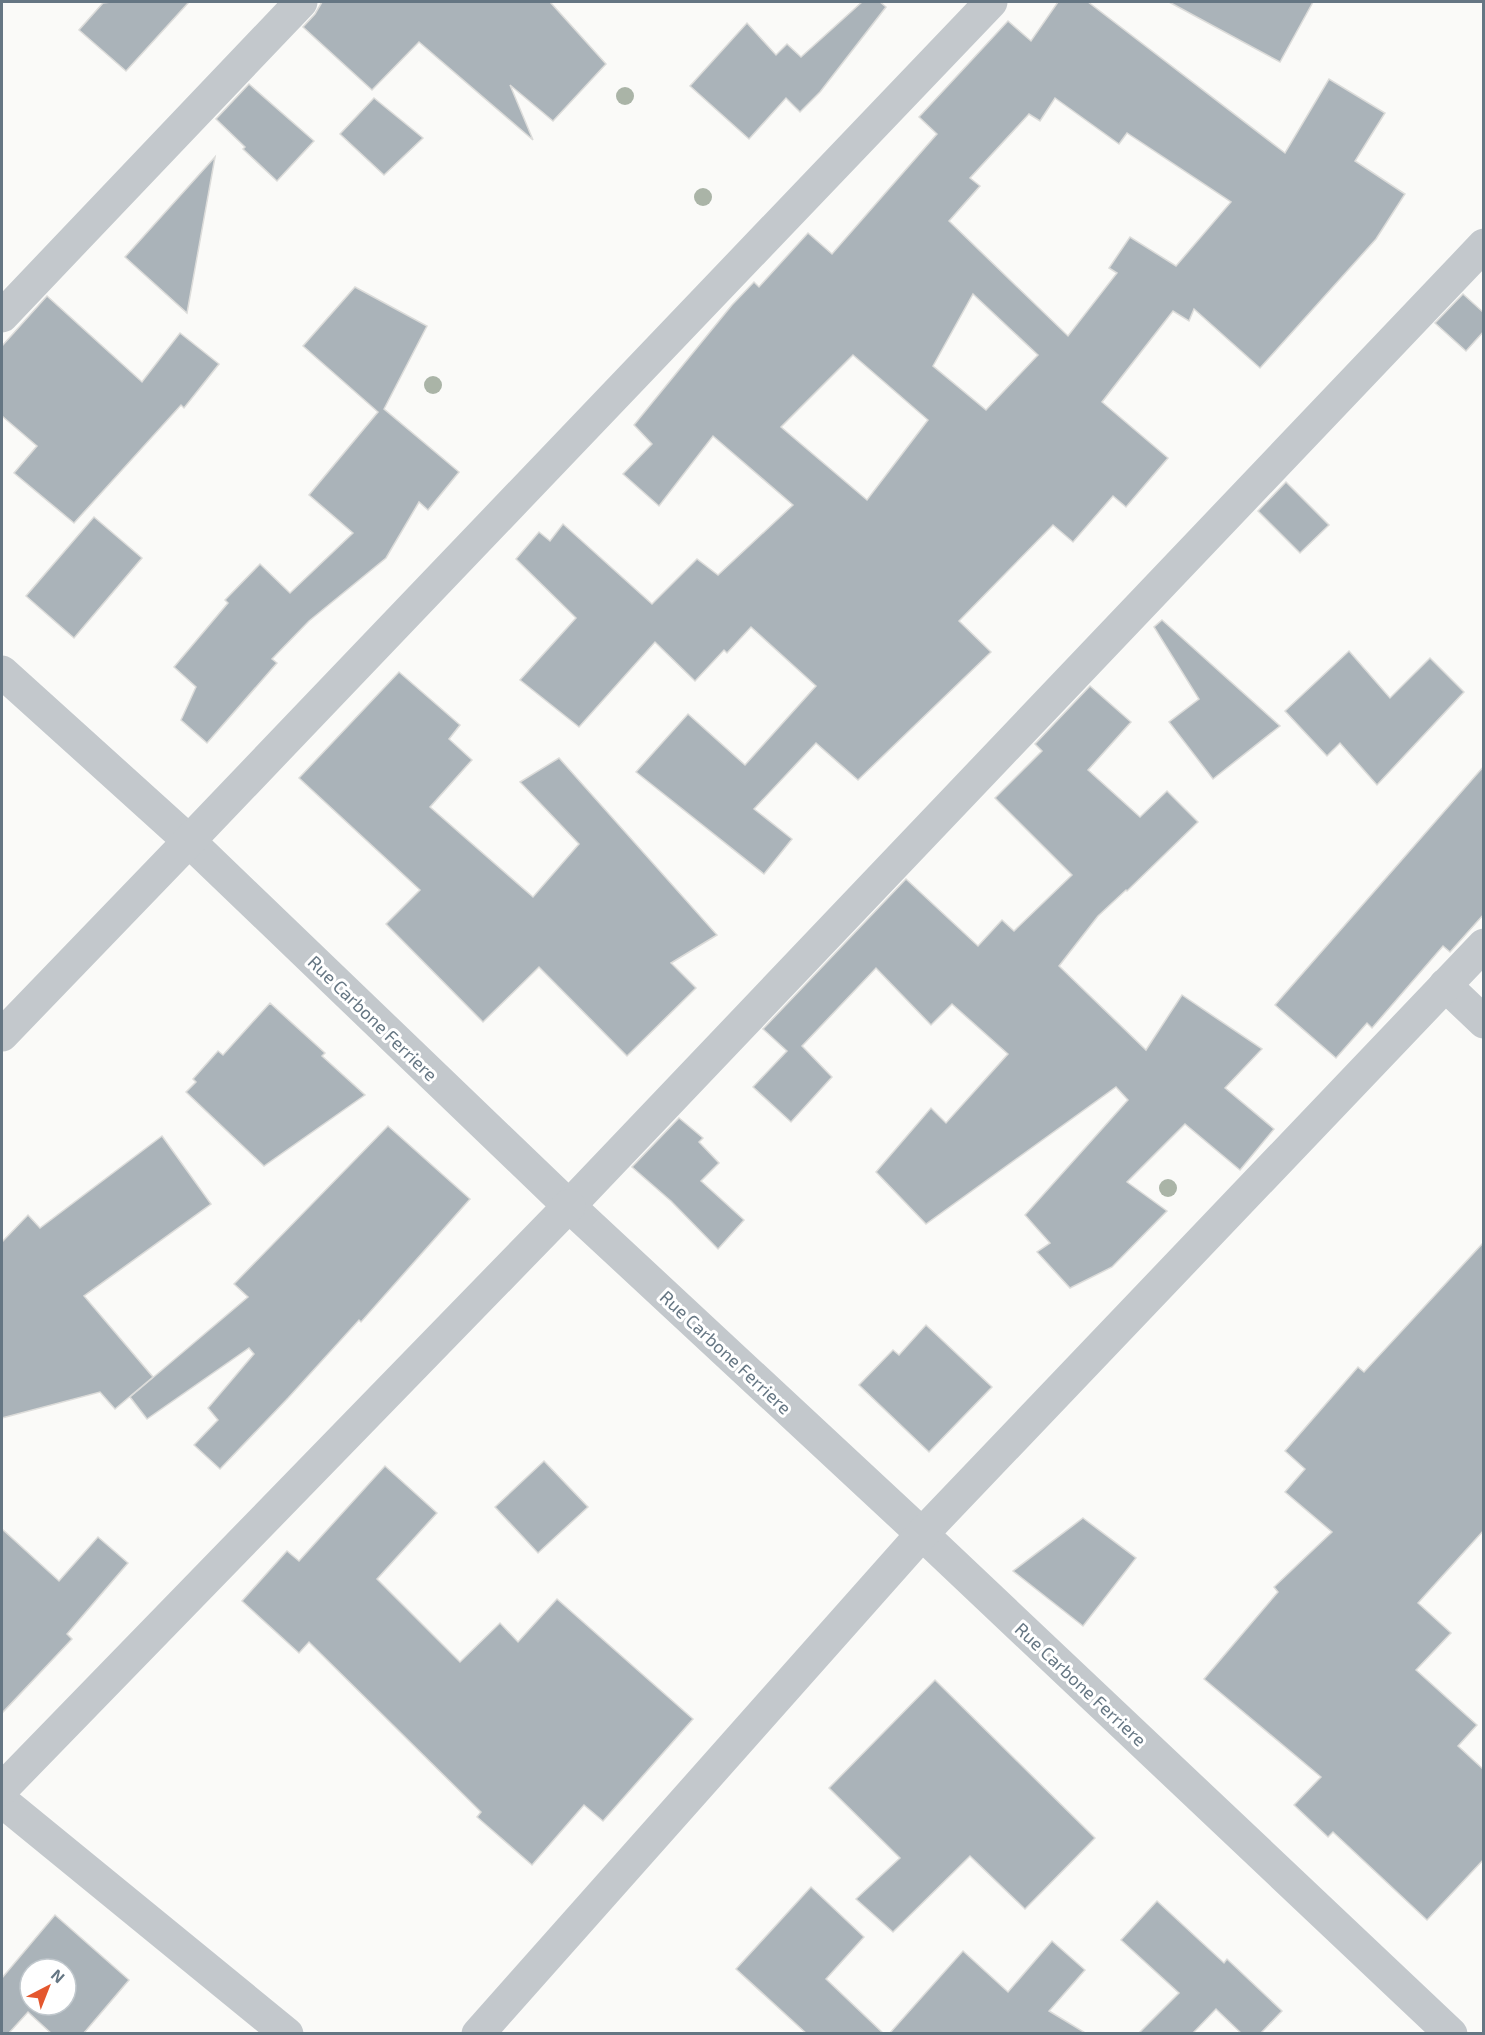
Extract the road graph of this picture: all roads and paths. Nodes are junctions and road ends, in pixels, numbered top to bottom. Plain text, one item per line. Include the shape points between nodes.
1 (301, 2) edge
2 (991, 2) edge
3 (1484, 245) edge
4 (2, 316) edge
5 (2, 672) edge
6 (189, 841) junction
7 (1484, 945) edge
8 (1445, 986) junction
9 (1484, 1022) edge
10 (2, 1035) edge
11 (569, 1206) junction
12 (922, 1534) junction
13 (2, 1789) edge
14 (2, 1802) edge
15 (287, 2034) edge
16 (478, 2034) edge
17 (1450, 2034) edge

1 - 4 street
2 - 6 street
3 - 11 street
5 - 6 street, Rue Carbone Ferriere
6 - 10 street
6 - 11 street, Rue Carbone Ferriere
7 - 8 street
8 - 9 street
8 - 12 street
11 - 12 street, Rue Carbone Ferriere
11 - 13 street
12 - 16 street
12 - 17 street, Rue Carbone Ferriere
14 - 15 street

